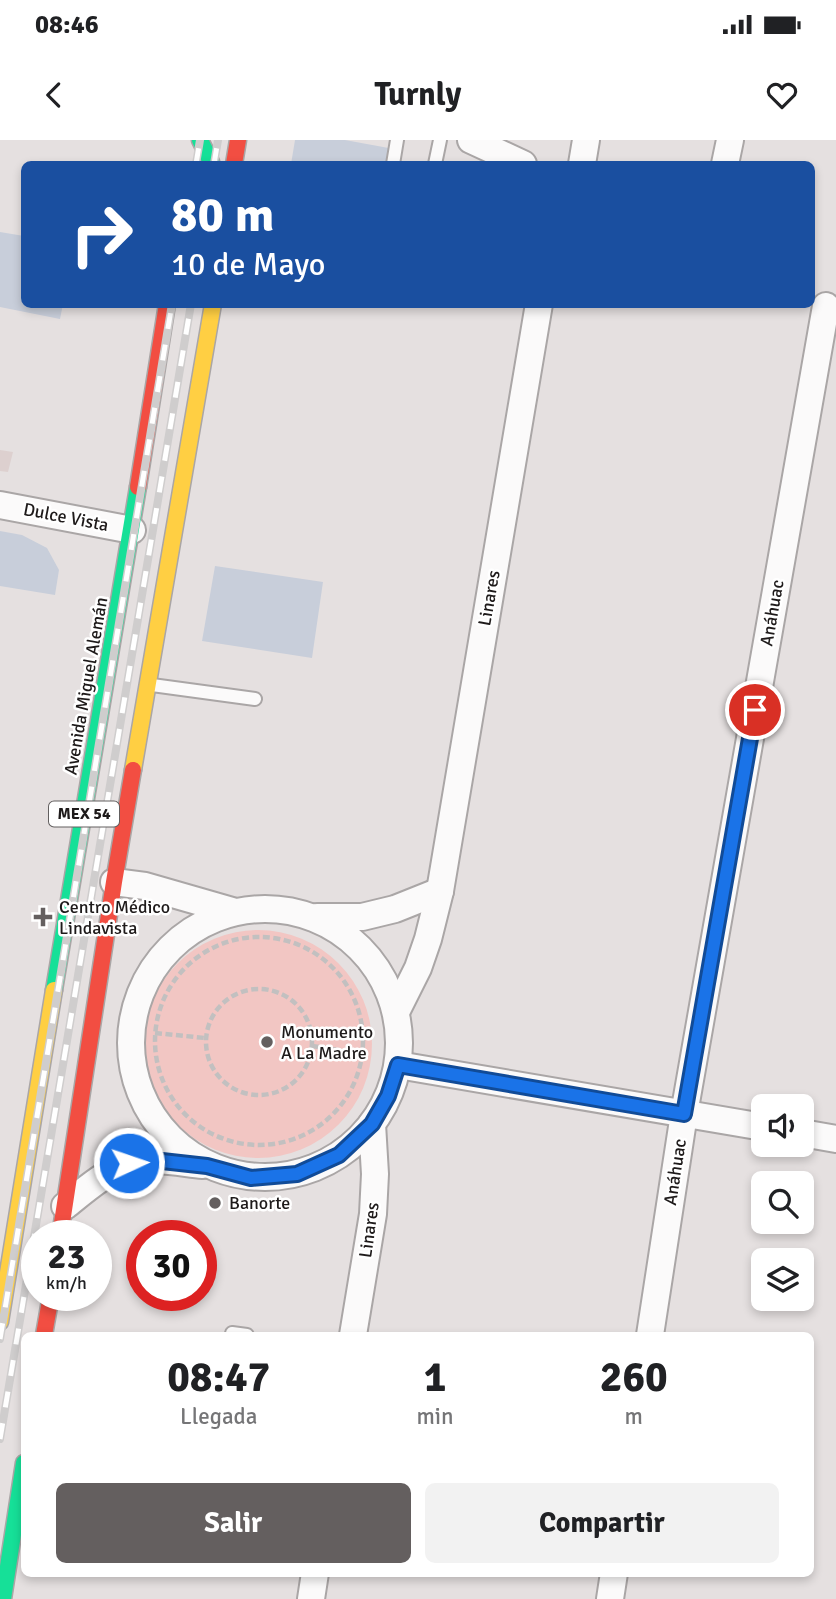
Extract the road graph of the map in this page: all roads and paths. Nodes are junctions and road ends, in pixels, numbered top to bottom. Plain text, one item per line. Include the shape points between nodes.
1 (238, 140) edge
2 (397, 140) edge
3 (440, 140) edge
4 (471, 140) edge
5 (586, 140) edge
6 (730, 140) edge
7 (194, 144) edge
8 (209, 161) edge
9 (234, 161) edge
10 (394, 161) edge
11 (436, 161) edge
12 (516, 161) edge
13 (582, 161) edge
14 (726, 161) edge
15 (825, 305) edge
16 (166, 308) edge
17 (212, 308) edge
18 (538, 308) edge
19 (191, 333) dead end
20 (196, 410) junction
21 (0, 505) edge
22 (132, 530) junction
23 (148, 684) junction
24 (255, 699) dead end
25 (114, 882) junction
26 (440, 891) junction
27 (92, 898) dead end
28 (232, 911) junction
29 (316, 917) junction
30 (83, 918) dead end
31 (396, 1012) junction
32 (155, 1033) junction
33 (205, 1038) junction
34 (312, 1046) junction
35 (363, 1054) junction
36 (398, 1065) junction
37 (38, 1080) junction
38 (684, 1114) junction
39 (372, 1124) junction
40 (751, 1125) edge
41 (814, 1135) edge
42 (836, 1139) edge
43 (207, 1166) junction
44 (65, 1206) junction
45 (63, 1220) edge
46 (48, 1311) edge
47 (0, 1322) edge
48 (45, 1332) edge
49 (353, 1332) edge
50 (650, 1332) edge
51 (21, 1504) edge
52 (314, 1577) edge
53 (613, 1577) edge
54 (4, 1599) edge
55 (311, 1599) edge
56 (610, 1599) edge

1 - 9 highway
2 - 10 lane
3 - 11 lane
4 - 12 street
5 - 13 street
6 - 14 street
7 - 8 highway via 204,146
15 - 38 street, Anáhuac
16 - 22 highway, Avenida Miguel Alemán / MEX 54
17 - 20 highway, MEX 54
18 - 26 street, Linares
19 - 20 highway
20 - 23 highway, MEX 54
21 - 22 street, Dulce Vista
22 - 37 highway, Avenida Miguel Alemán / MEX 54
23 - 24 lane
23 - 25 highway, MEX 54
25 - 27 highway
25 - 28 street via 145,886
25 - 44 highway, MEX 54
26 - 29 street via 362,917
26 - 31 street, Linares via 418,968
28 - 29 street via 274,908
28 - 43 street via 194,928 162,955 141,990 130,1030 133,1072 148,1110 173,1143
29 - 31 street via 352,940 380,972
30 - 37 highway via 57,1040
31 - 36 street
32 - 33 path
32 - 35 path via 161,1079 186,1117 225,1141 271,1146 314,1130 331,1114 347,1098
32 - 35 path via 163,1001 180,972 206,951 237,939 270,937 302,945 330,964 350,990 362,1021
33 - 34 path via 213,1070 224,1083 255,1095 271,1094 300,1076
33 - 34 path via 221,1004 236,993 272,989 290,997 303,1011 311,1027
34 - 35 path
36 - 38 street
36 - 39 street
37 - 47 highway, Avenida Miguel Alemán / MEX 54
38 - 40 street
38 - 50 street, Anáhuac
39 - 43 street via 339,1155 297,1174 251,1178
39 - 49 street, Linares via 373,1214
41 - 42 street
43 - 44 street via 153,1160 129,1163
44 - 45 highway, MEX 54
46 - 48 highway
51 - 54 highway
52 - 55 street
53 - 56 street

